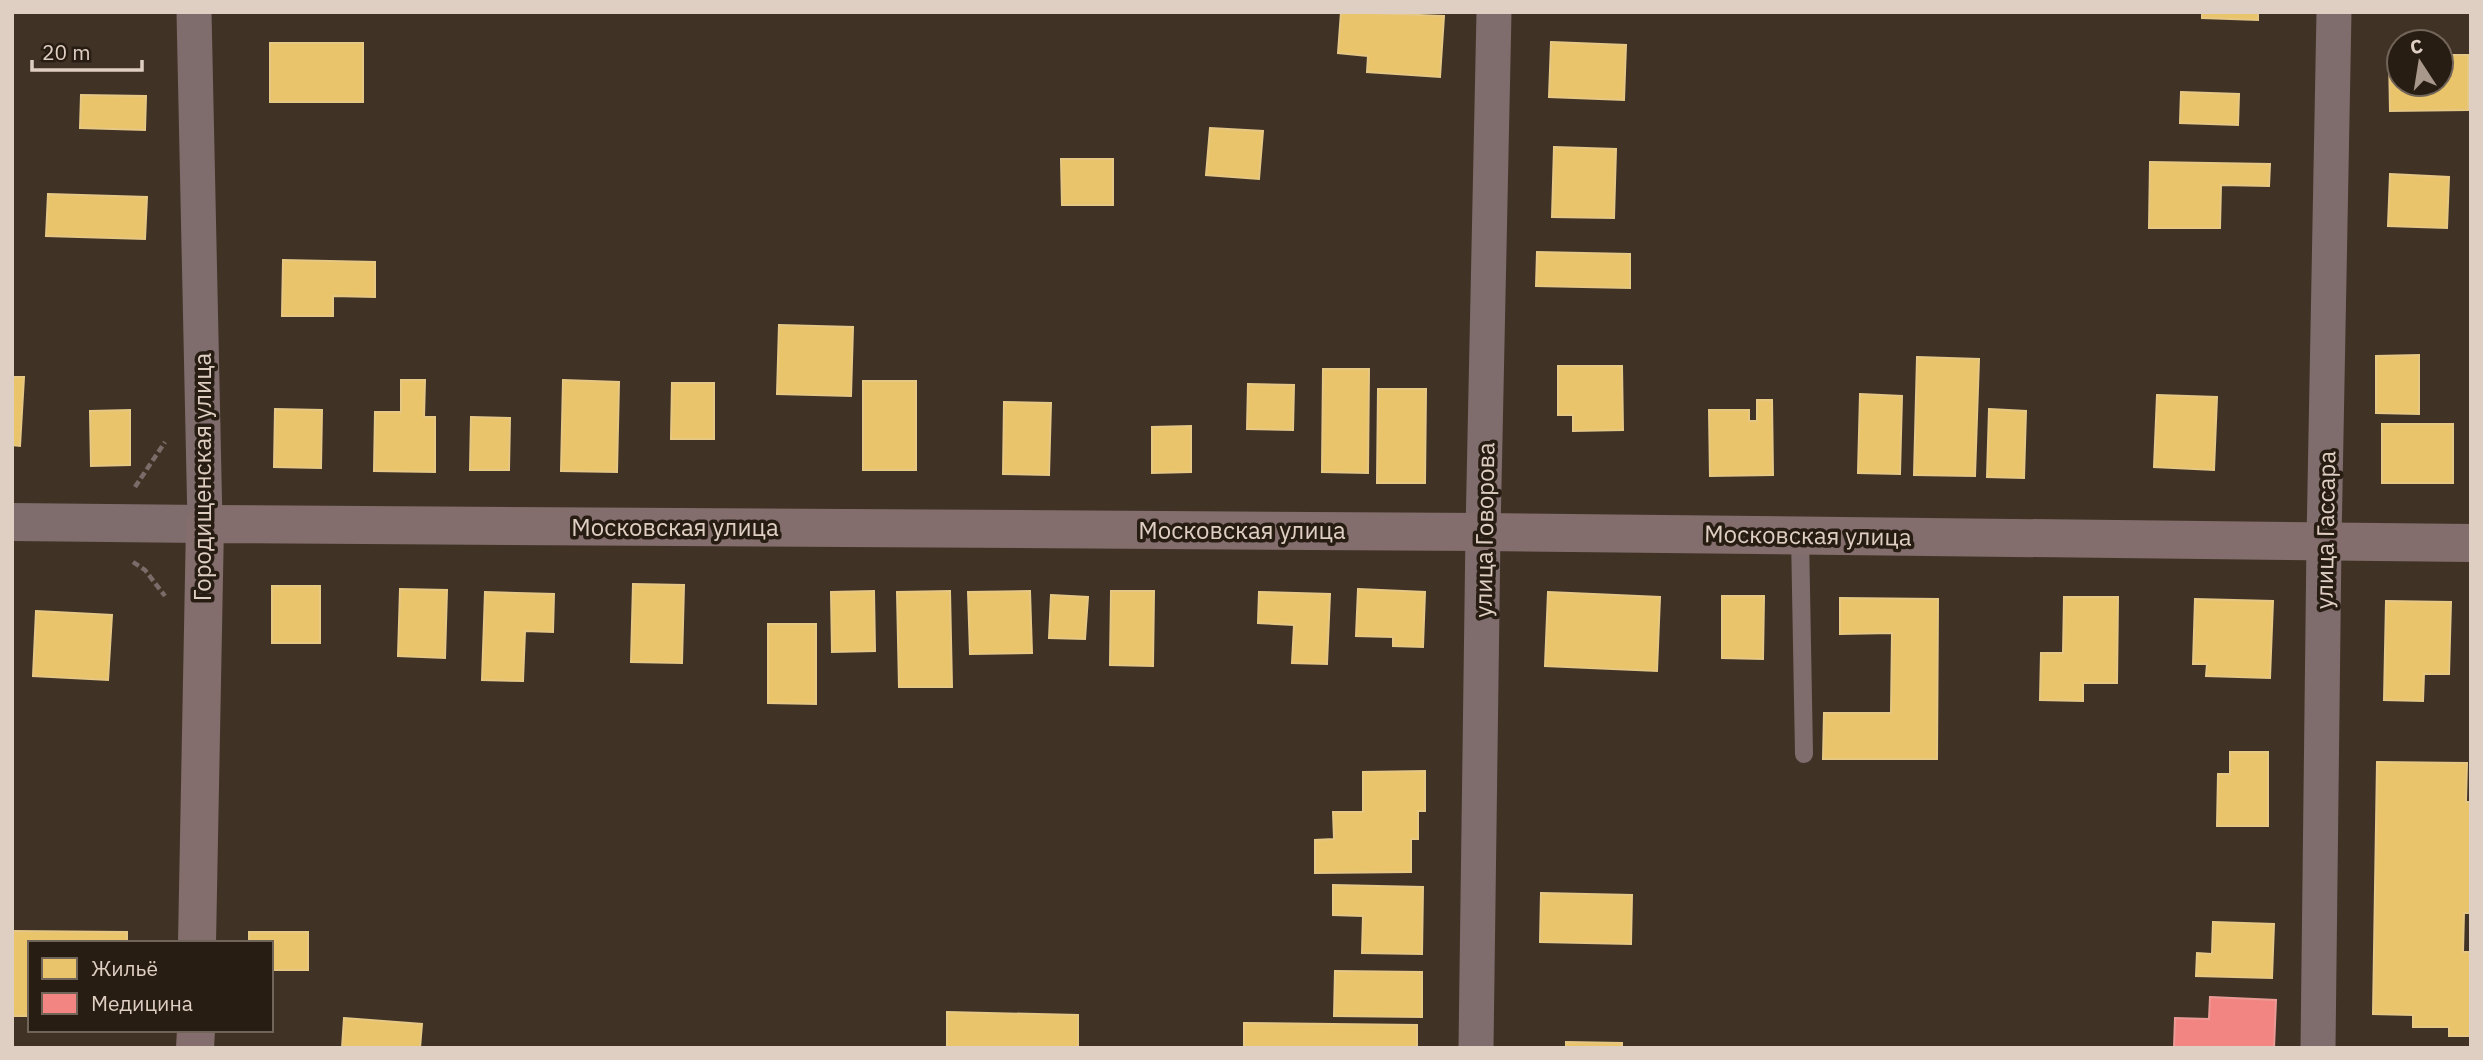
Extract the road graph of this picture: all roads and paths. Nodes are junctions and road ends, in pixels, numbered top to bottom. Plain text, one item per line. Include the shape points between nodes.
1 (194, 12) edge
2 (1494, 12) edge
3 (2334, 12) edge
4 (12, 522) edge
5 (205, 524) junction
6 (1483, 531) junction
7 (1800, 535) junction
8 (2324, 541) junction
9 (2471, 543) edge
10 (1804, 754) dead end
11 (197, 941) edge
12 (1476, 1048) edge
13 (2318, 1048) edge

1 - 5 street, Городищенская улица
2 - 6 street, улица Говорова
3 - 8 street, улица Гассара
4 - 5 street, Московская улица
5 - 6 main road, Московская улица
5 - 11 main road, Городищенская улица
6 - 7 main road, Московская улица
6 - 12 street, улица Говорова
7 - 8 main road, Московская улица
7 - 10 lane
8 - 9 main road, Московская улица
8 - 13 street, улица Гассара

